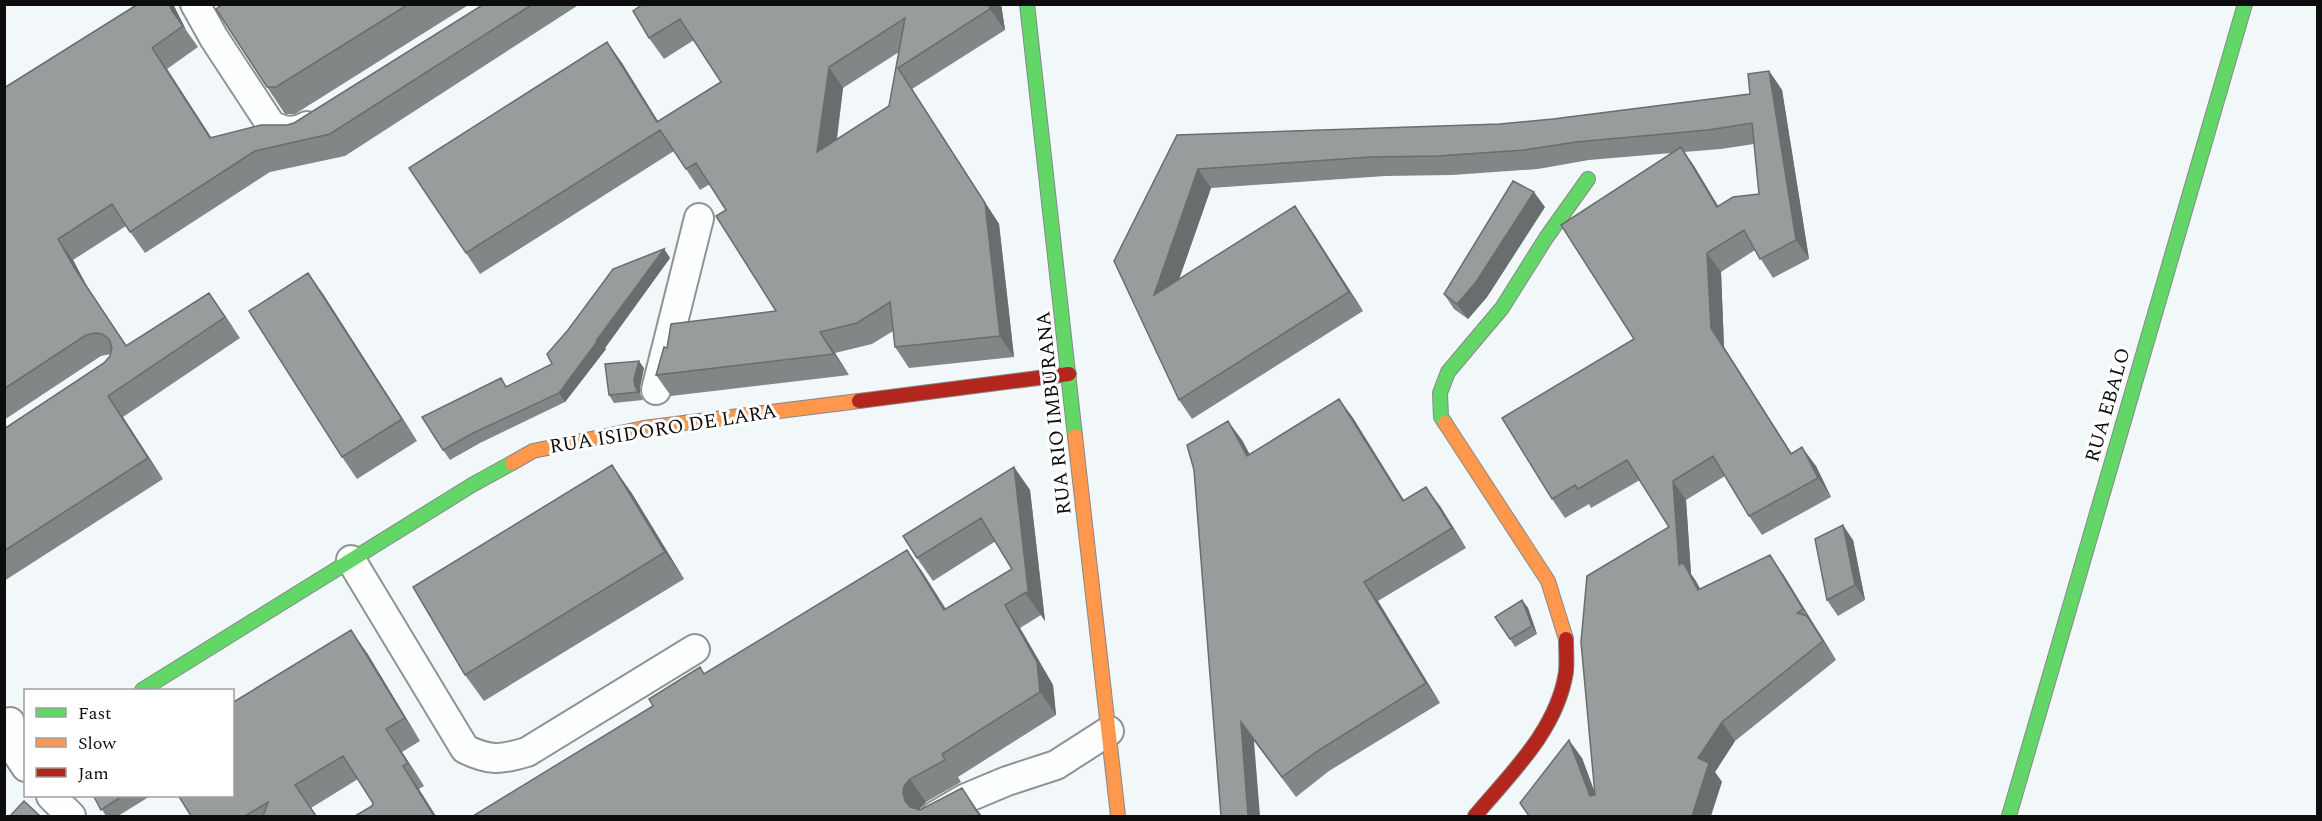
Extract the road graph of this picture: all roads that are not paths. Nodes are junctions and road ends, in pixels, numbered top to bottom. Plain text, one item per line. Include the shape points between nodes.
1 (195, 4) edge
2 (1027, 4) edge
3 (2245, 4) edge
4 (333, 110) edge
5 (1588, 179) dead end
6 (699, 218) dead end
7 (1069, 374) junction
8 (644, 428) junction
9 (351, 560) junction
10 (695, 649) dead end
11 (144, 689) edge
12 (13, 722) edge
13 (1109, 731) junction
14 (24, 763) edge
15 (53, 797) edge
16 (70, 816) edge
17 (934, 816) edge
18 (1118, 816) edge
19 (1475, 816) edge
20 (2009, 816) edge

1 - 4 street via 271,124 283,131 300,130
2 - 7 street, RUA RIO IMBURANA
3 - 20 street, RUA EBALO
5 - 19 street via 1502,308 1448,372 1440,393 1441,417 1548,581 1566,639 1566,671 1556,707 1535,744
6 - 8 street
7 - 8 street, RUA ISIDORO DE LARA
7 - 13 street, RUA RIO IMBURANA
8 - 9 street, RUA ISIDORO DE LARA via 533,451
9 - 10 street via 465,749 482,758 501,760 527,752
9 - 11 street, RUA ISIDORO DE LARA
12 - 14 street via 16,748
13 - 17 street via 1056,765 1007,781
13 - 18 street, RUA RIO IMBURANA
15 - 16 street

